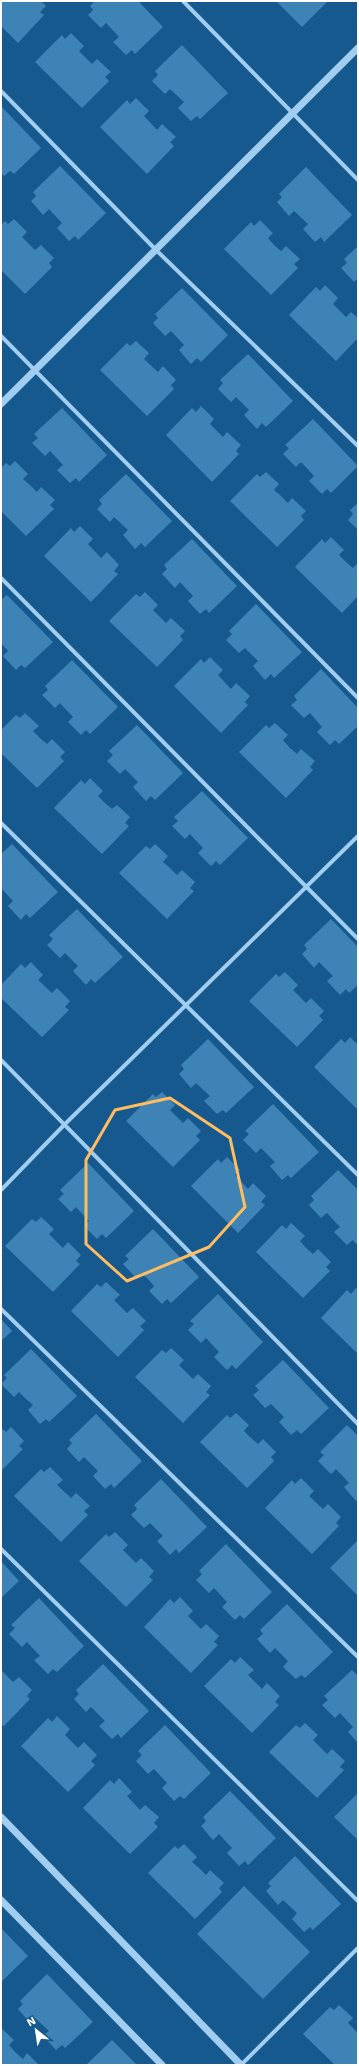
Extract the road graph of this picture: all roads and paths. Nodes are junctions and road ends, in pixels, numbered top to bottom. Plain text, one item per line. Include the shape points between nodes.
1 (182, 1) edge
2 (358, 48) edge
3 (1, 91) edge
4 (293, 113) junction
5 (358, 180) edge
6 (156, 250) junction
7 (1, 336) edge
8 (35, 370) junction
9 (1, 404) edge
10 (358, 446) edge
11 (1, 578) edge
12 (358, 698) edge
13 (1, 823) edge
14 (358, 836) edge
15 (307, 888) junction
16 (358, 939) edge
17 (186, 1007) junction
18 (1, 1060) edge
19 (65, 1124) junction
20 (358, 1175) edge
21 (1, 1190) edge
22 (1, 1308) edge
23 (358, 1424) edge
24 (1, 1549) edge
25 (358, 1657) edge
26 (1, 1817) edge
27 (1, 1900) edge
28 (358, 1901) edge
29 (358, 1948) edge
30 (162, 2065) edge
31 (242, 2065) edge

1 - 4 street
2 - 4 street
3 - 6 street
4 - 5 street
4 - 6 street
6 - 8 street
6 - 10 street
7 - 8 street
8 - 9 street
8 - 12 street
11 - 15 street
13 - 17 street
14 - 15 street
15 - 16 street
15 - 17 street
17 - 19 street
17 - 20 street
18 - 19 street
19 - 21 street
19 - 23 street
22 - 25 street
24 - 28 street
26 - 31 street
27 - 30 street
29 - 31 street

